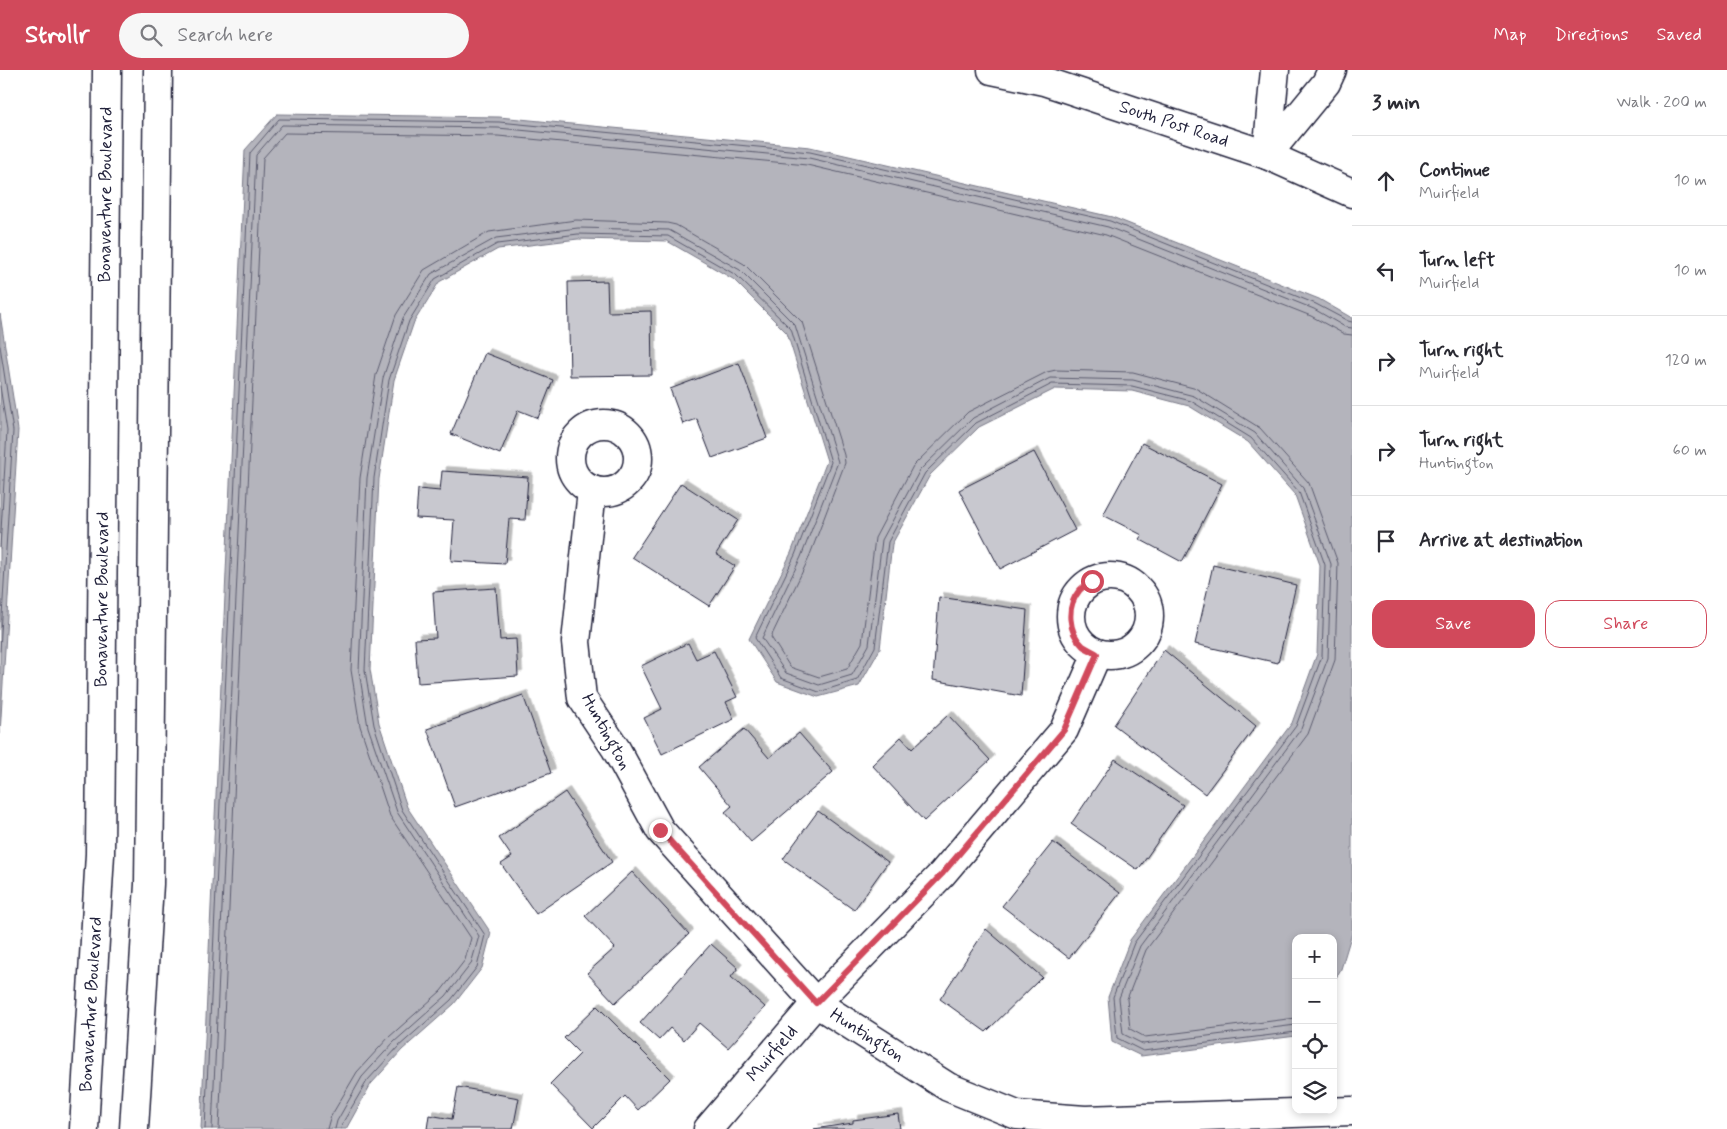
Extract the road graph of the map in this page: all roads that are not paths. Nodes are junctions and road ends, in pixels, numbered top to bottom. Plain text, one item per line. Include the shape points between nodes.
1 (108, 70) edge
2 (158, 70) edge
3 (992, 70) edge
4 (1275, 70) edge
5 (1329, 74) edge
6 (1267, 155) junction
7 (1352, 193) edge
8 (592, 490) dead end
9 (1097, 654) dead end
10 (816, 1003) junction
11 (1352, 1111) edge
12 (84, 1129) edge
13 (134, 1129) edge
14 (708, 1129) edge

1 - 12 street, Bonaventure Boulevard via 100,854
2 - 13 street via 149,884
3 - 6 street, South Post Road via 1044,80
4 - 6 street
5 - 6 street
6 - 7 street, South Post Road
8 - 10 street, Huntington via 576,642 582,698 616,750 660,830
9 - 10 street, Muirfield via 1064,730 942,874
10 - 11 street, Huntington via 948,1087 1017,1115 1085,1120
10 - 14 street, Muirfield

